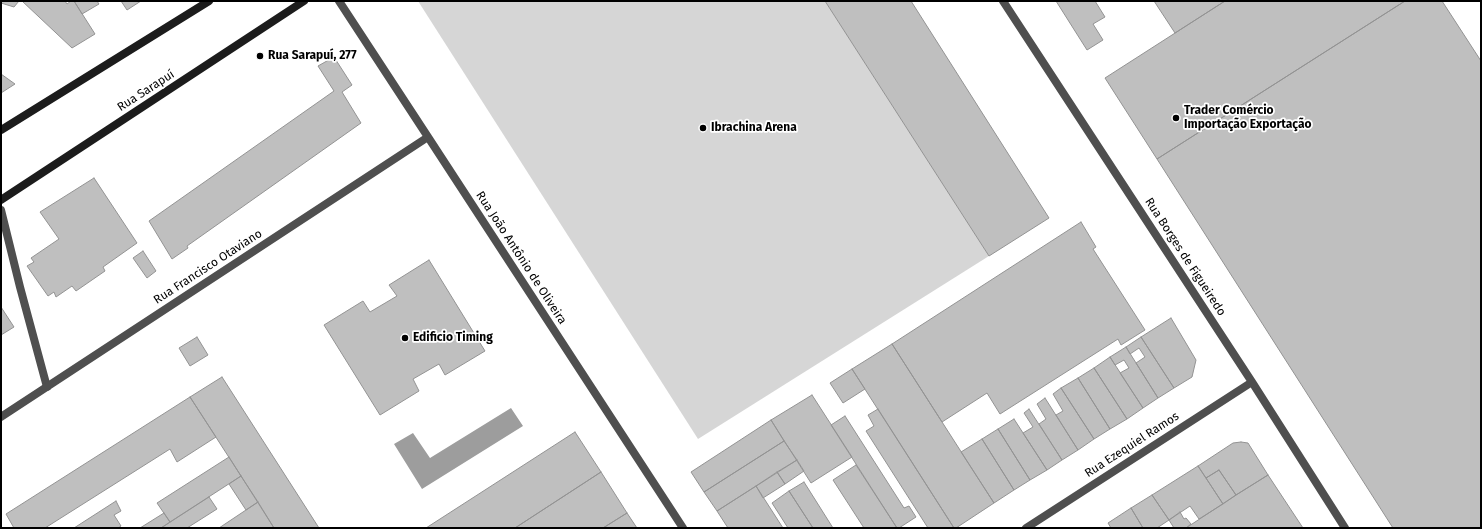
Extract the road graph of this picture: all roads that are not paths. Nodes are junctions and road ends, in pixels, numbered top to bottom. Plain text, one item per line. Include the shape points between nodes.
1 (209, 1) edge
2 (304, 1) edge
3 (338, 1) edge
4 (1002, 1) edge
5 (1, 130) edge
6 (428, 137) junction
7 (1, 200) edge
8 (1, 210) edge
9 (1252, 382) junction
10 (47, 387) junction
11 (1, 417) edge
12 (683, 528) edge
13 (1026, 528) edge
14 (1345, 528) edge

1 - 5 main road
2 - 7 main road, Rua Sarapuí
3 - 6 street, Rua João Antônio de Oliveira
4 - 9 street, Rua Borges de Figueiredo
6 - 10 street, Rua Francisco Otaviano
6 - 12 street, Rua João Antônio de Oliveira
8 - 10 street
9 - 13 street, Rua Ezequiel Ramos
9 - 14 street, Rua Borges de Figueiredo
10 - 11 street, Rua Francisco Otaviano

